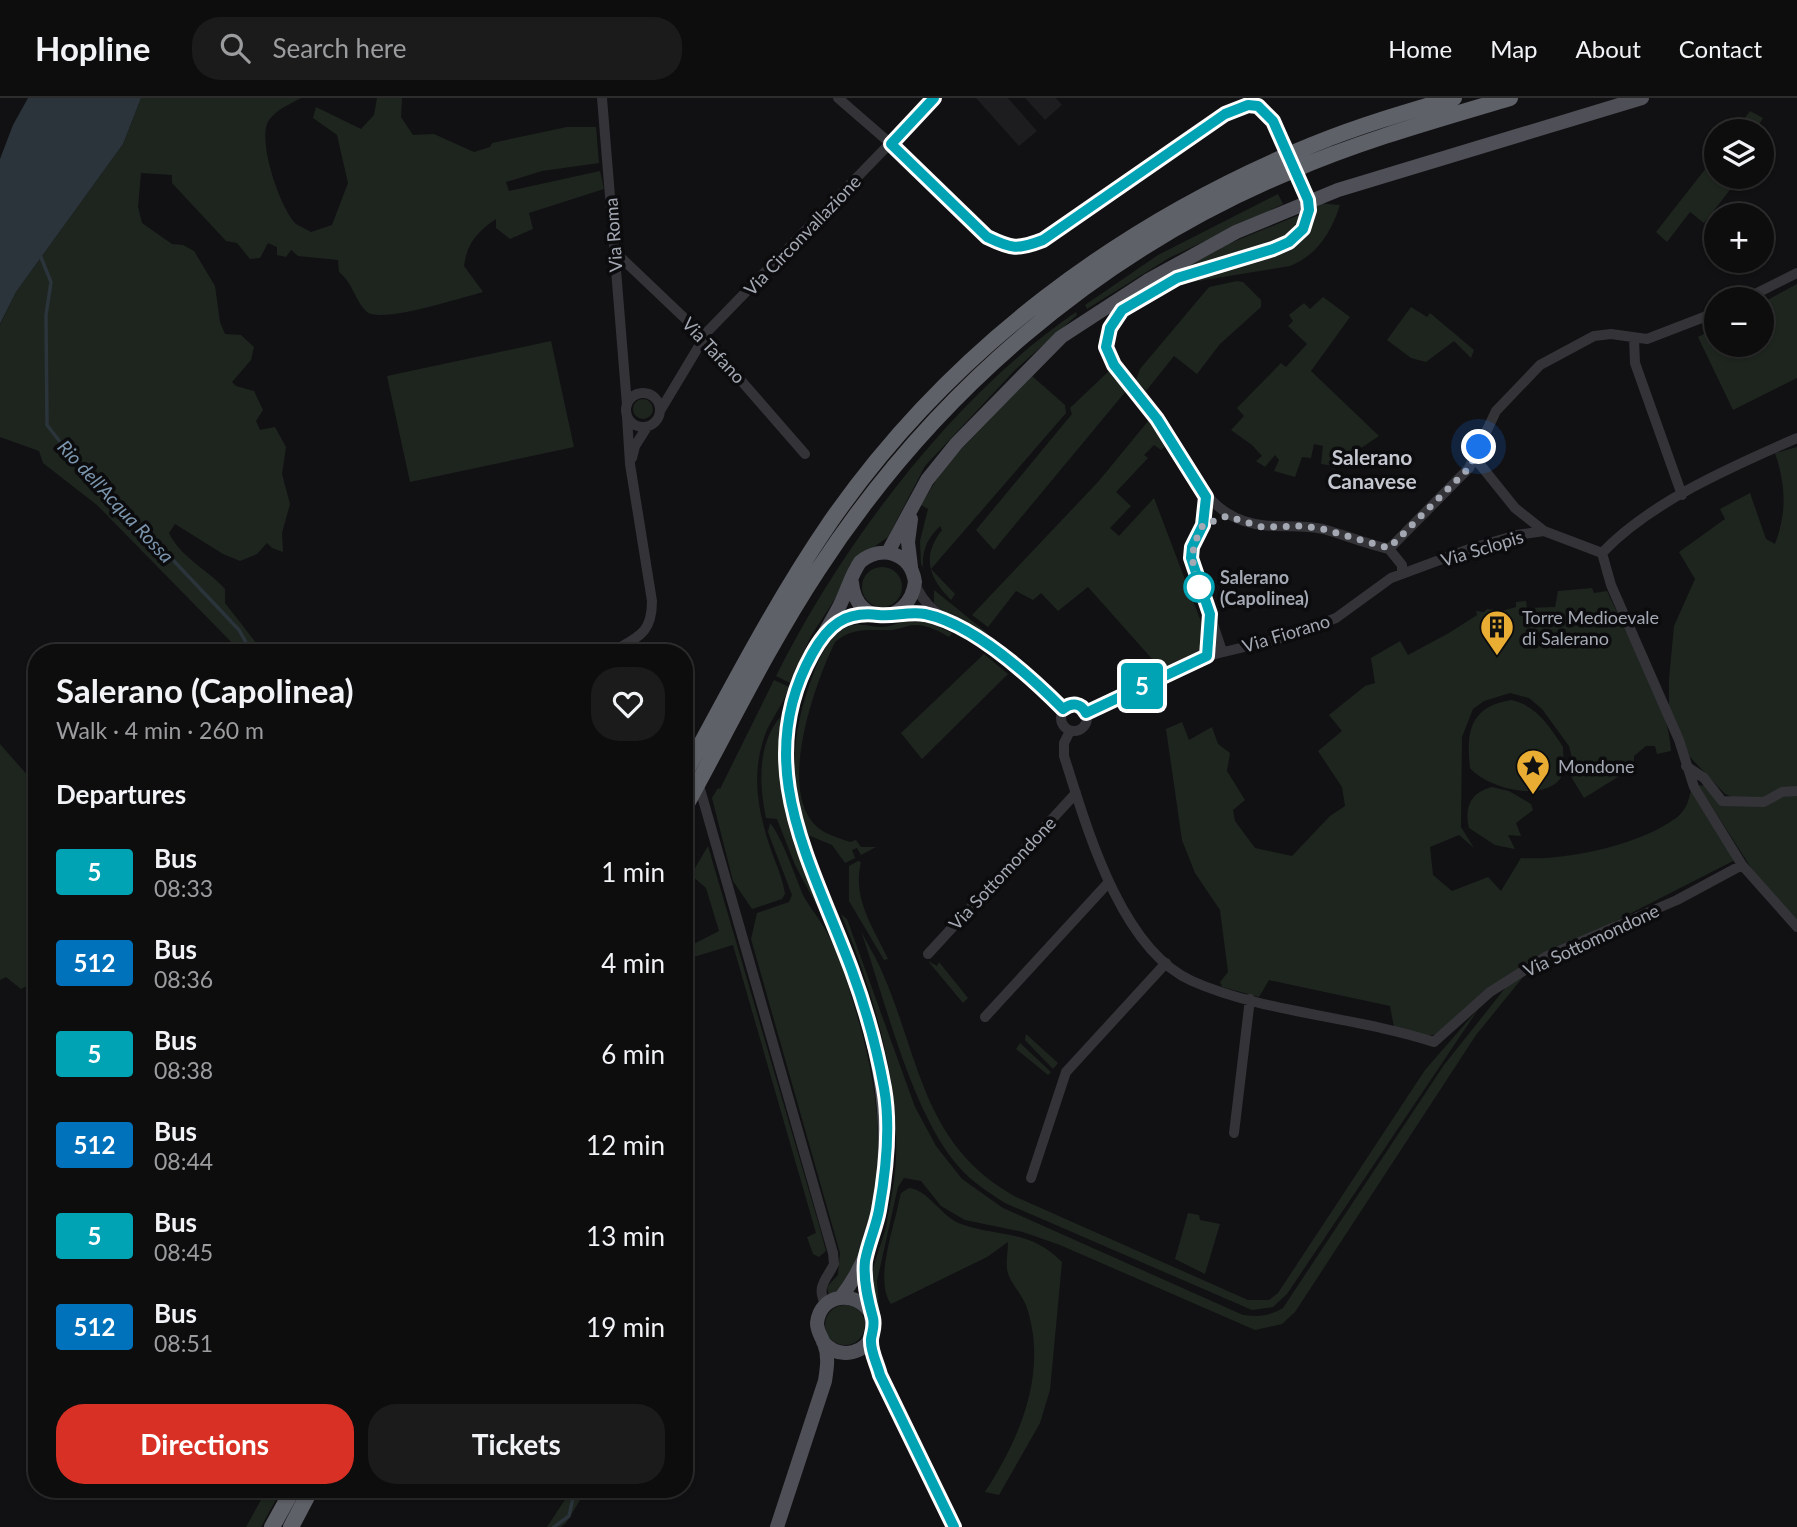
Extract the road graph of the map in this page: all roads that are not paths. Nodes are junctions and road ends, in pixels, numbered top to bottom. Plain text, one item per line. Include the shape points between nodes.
1 (602, 98) edge
2 (838, 98) edge
3 (934, 98) edge
4 (1454, 98) edge
5 (1510, 98) edge
6 (1642, 98) edge
7 (1259, 102) edge
8 (891, 144) junction
9 (615, 252) junction
10 (1797, 273) edge
11 (1769, 287) edge
12 (1704, 317) edge
13 (704, 338) junction
14 (1634, 338) junction
15 (624, 372) junction
16 (678, 379) junction
17 (643, 394) junction
18 (627, 411) junction
19 (660, 411) junction
20 (647, 427) junction
21 (1797, 438) edge
22 (805, 454) dead end
23 (1474, 457) junction
24 (630, 464) junction
25 (1682, 495) junction
26 (1206, 497) junction
27 (913, 510) junction
28 (1227, 516) junction
29 (1203, 525) junction
30 (1544, 531) junction
31 (1389, 548) junction
32 (888, 552) junction
33 (1602, 553) junction
34 (911, 567) junction
35 (1402, 574) junction
36 (852, 583) junction
37 (915, 583) junction
38 (866, 611) junction
39 (898, 612) junction
40 (1210, 614) junction
41 (954, 625) junction
42 (828, 627) junction
43 (625, 644) edge
44 (1222, 651) junction
45 (1207, 656) junction
46 (1063, 709) junction
47 (1086, 713) junction
48 (1070, 731) junction
49 (693, 759) edge
50 (1686, 766) junction
51 (693, 769) edge
52 (1797, 791) edge
53 (693, 793) edge
54 (1076, 793) junction
55 (1742, 865) junction
56 (1109, 882) junction
57 (1797, 927) edge
58 (928, 954) dead end
59 (1166, 963) junction
60 (1250, 999) junction
61 (985, 1017) dead end
62 (1234, 1133) dead end
63 (1031, 1178) dead end
64 (865, 1261) junction
65 (841, 1297) junction
66 (826, 1305) junction
67 (870, 1312) junction
68 (871, 1337) junction
69 (823, 1342) junction
70 (852, 1352) junction
71 (880, 1375) junction
72 (825, 1381) junction
73 (288, 1498) edge
74 (307, 1498) edge
75 (272, 1527) edge
76 (290, 1527) edge
77 (777, 1527) edge
78 (954, 1527) edge

1 - 9 street, Via Roma
2 - 8 street
3 - 8 street, Via Circonvallazione
4 - 49 highway via 1325,140 1220,186 1113,248 1012,323 917,415 841,508 781,599
5 - 53 highway via 1352,147 1259,185 1121,262 1022,337 930,425 847,528 793,612
6 - 27 main road via 1338,190 1236,232 1176,263 1061,337 956,444 927,480
7 - 8 street via 1225,114 1043,240 1020,249 987,237
7 - 26 street via 1284,142 1304,190 1309,210 1303,229 1289,242 1177,278 1122,310 1107,337 1114,365 1157,419
8 - 13 street, Via Circonvallazione
9 - 13 street, Via Tafano
9 - 15 street, Via Roma
10 - 11 street
12 - 14 street via 1647,339
13 - 16 street, Via Circonvallazione
13 - 22 street, Via Tafano
14 - 23 street via 1603,334 1540,365 1496,411
14 - 25 street via 1635,363
15 - 17 street, Via Roma
15 - 18 street, Via Roma
16 - 17 street via 659,392
16 - 19 street, Via Circonvallazione
17 - 18 street
17 - 19 street via 657,400
18 - 20 street via 638,426
18 - 24 street, Via Roma
19 - 20 street
20 - 24 street
21 - 25 street
23 - 30 street via 1515,508
23 - 31 street via 1469,468
24 - 43 street, Via Roma via 652,622
25 - 33 street via 1621,533
26 - 28 street
26 - 29 street
27 - 32 main road
27 - 34 main road via 908,542
28 - 29 street
28 - 31 street via 1262,527 1323,529
29 - 40 street via 1191,558
30 - 33 street, Via Sclopis
30 - 35 street, Via Sclopis via 1517,535
31 - 35 street via 1402,565
32 - 34 main road
32 - 36 main road via 873,553 860,562
33 - 50 street
34 - 37 main road
35 - 44 street, Via Fiorano via 1336,618 1282,638
36 - 38 main road via 855,598
36 - 42 main road
37 - 39 main road via 909,603
37 - 41 street via 926,603
38 - 39 main road via 880,615
38 - 42 main road
39 - 41 street via 928,615
40 - 44 street
40 - 45 street
41 - 46 street via 983,642
42 - 64 main road via 798,679 785,759 797,835 853,972 884,1091 885,1168
44 - 45 street, Via Fiorano
45 - 47 street, Via Fiorano
46 - 47 street via 1079,705
46 - 48 street via 1061,722
47 - 48 street via 1082,728
48 - 54 street, Via Sottomondone via 1064,756
50 - 52 street via 1704,778 1722,801 1764,802 1782,792
50 - 55 street
51 - 66 street via 833,1253 834,1264 822,1281
54 - 56 street, Via Sottomondone
54 - 58 street, Via Sottomondone
55 - 57 street
55 - 60 street, Via Sottomondone via 1677,900 1547,956 1490,992 1434,1042
56 - 59 street, Via Sottomondone via 1129,919
56 - 61 street
59 - 60 street, Via Sottomondone via 1191,981
59 - 63 street via 1066,1072
60 - 62 street
64 - 65 main road
64 - 67 main road
65 - 66 main road
65 - 67 main road via 858,1300
66 - 69 main road via 817,1323
67 - 68 main road
68 - 70 main road
68 - 71 street
69 - 70 main road via 834,1351
69 - 72 main road via 828,1362
70 - 71 street
70 - 72 main road via 836,1363
71 - 78 street
72 - 77 main road
73 - 75 highway
74 - 76 highway

